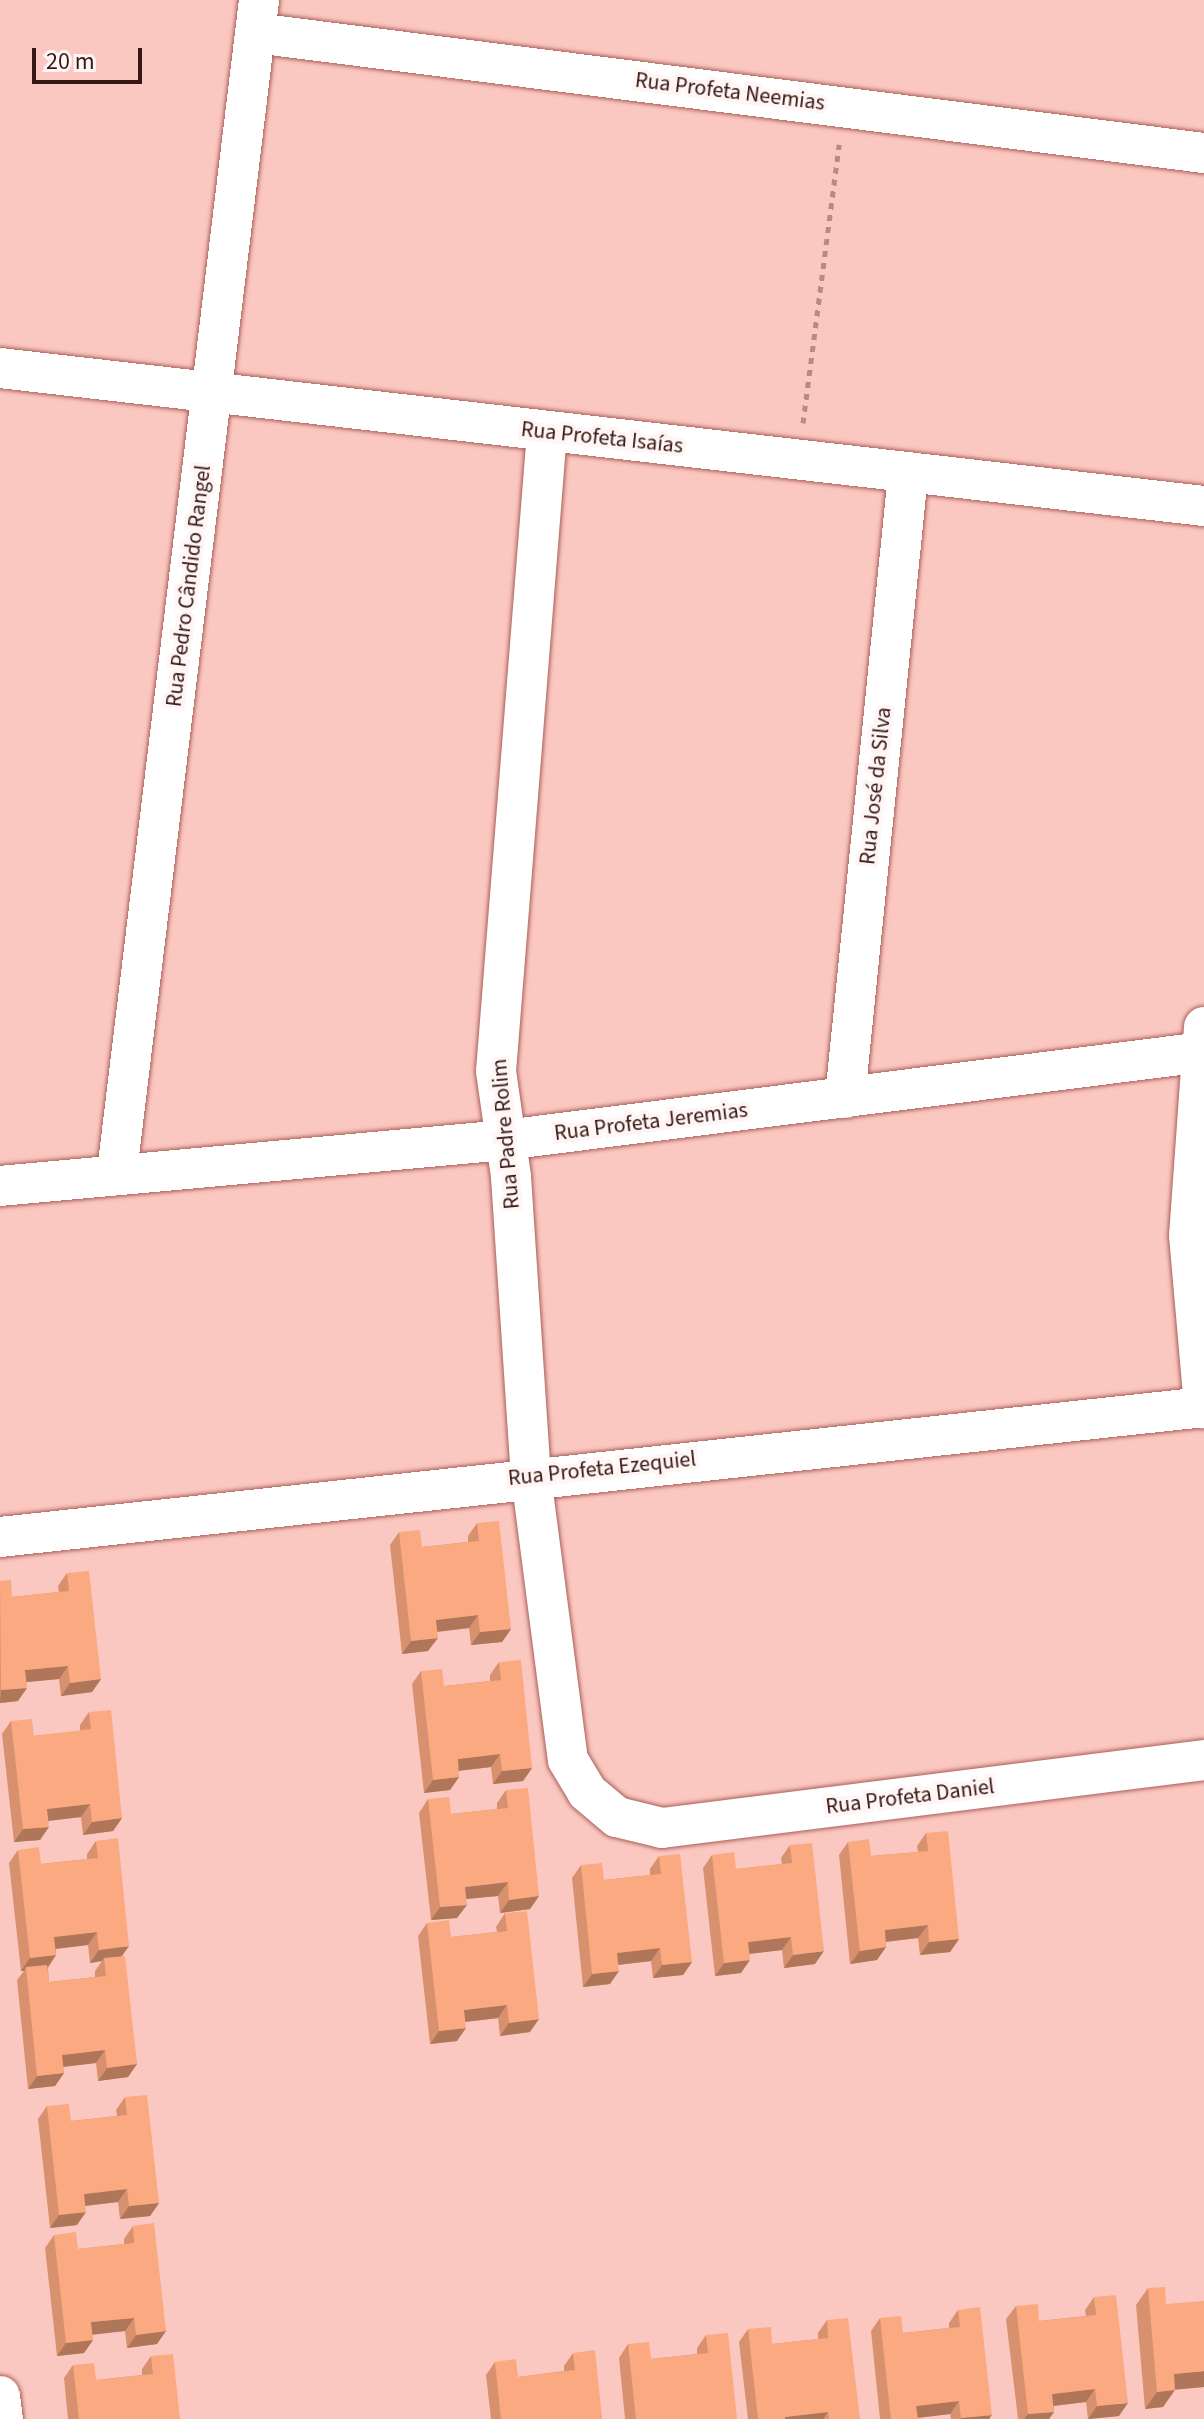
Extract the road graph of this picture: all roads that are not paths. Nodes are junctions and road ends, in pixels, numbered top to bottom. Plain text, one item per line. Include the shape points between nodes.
1 (257, 17) edge
2 (1204, 153) edge
3 (0, 368) edge
4 (213, 393) junction
5 (547, 432) junction
6 (908, 474) junction
7 (1204, 506) edge
8 (1203, 1044) edge
9 (845, 1098) junction
10 (505, 1140) junction
11 (117, 1172) junction
12 (0, 1186) edge
13 (1204, 1407) edge
14 (531, 1476) junction
15 (0, 1537) edge
16 (1204, 1760) edge
17 (617, 1817) joint
18 (0, 2396) edge
19 (3, 2419) edge

1 - 2 street, Rua Profeta Neemias via 843,106
1 - 4 street, Rua Pedro Cândido Rangel
3 - 4 street, Rua Profeta Isaías
4 - 5 street, Rua Profeta Isaías
4 - 11 street, Rua Pedro Cândido Rangel
5 - 6 street, Rua Profeta Isaías
5 - 10 street, Rua Padre Rolim via 496,1071
6 - 7 street, Rua Profeta Isaías
6 - 9 street, Rua José da Silva
8 - 9 street, Rua Profeta Jeremias
8 - 13 street via 1189,1235
9 - 10 street, Rua Profeta Jeremias
10 - 11 street, Rua Profeta Jeremias
10 - 14 street, Rua Padre Rolim
11 - 12 street, Rua Profeta Jeremias
13 - 14 street, Rua Profeta Ezequiel
14 - 15 street, Rua Profeta Ezequiel
14 - 17 street, Rua Padre Rolim via 568,1760 587,1792
16 - 17 street, Rua Profeta Daniel via 662,1828
18 - 19 street

